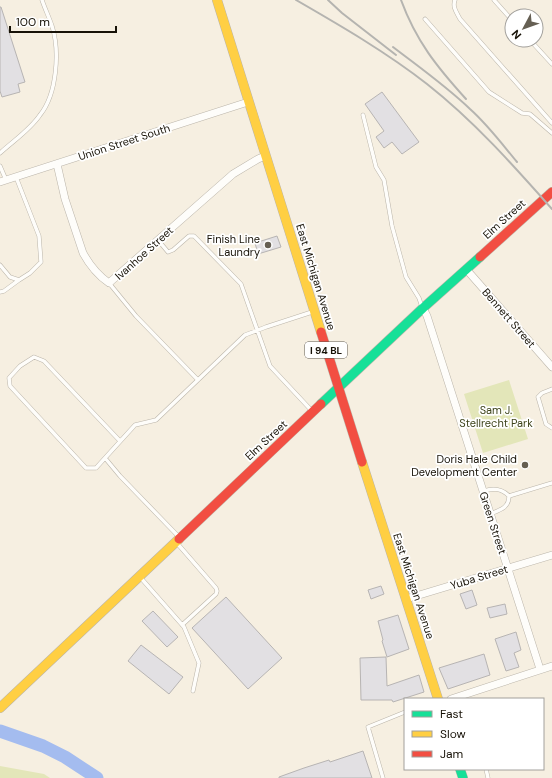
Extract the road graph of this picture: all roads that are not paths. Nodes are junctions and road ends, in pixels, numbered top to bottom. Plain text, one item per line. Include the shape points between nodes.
1 (42, 0) edge
2 (216, 0) edge
3 (455, 0) edge
4 (494, 0) edge
5 (504, 11) edge
6 (425, 19) dead end
7 (537, 48) edge
8 (552, 64) edge
9 (248, 102) junction
10 (363, 115) dead end
11 (552, 123) edge
12 (552, 133) edge
13 (0, 153) edge
14 (265, 156) junction
15 (57, 164) junction
16 (0, 166) edge
17 (16, 177) junction
18 (3, 181) edge
19 (552, 192) edge
20 (158, 240) junction
21 (0, 265) edge
22 (466, 269) junction
23 (19, 280) junction
24 (109, 283) junction
25 (0, 292) edge
26 (423, 308) junction
27 (314, 311) junction
28 (257, 330) junction
29 (552, 367) edge
30 (198, 380) junction
31 (338, 388) junction
32 (552, 389) edge
33 (313, 412) junction
34 (552, 428) edge
35 (120, 441) junction
36 (105, 458) junction
37 (552, 483) edge
38 (483, 491) junction
39 (509, 496) junction
40 (490, 514) junction
41 (178, 540) junction
42 (552, 554) edge
43 (508, 569) junction
44 (139, 576) junction
45 (406, 599) junction
46 (182, 625) junction
47 (552, 666) edge
48 (540, 669) junction
49 (193, 691) dead end
50 (462, 697) edge
51 (438, 698) edge
52 (3, 705) edge
53 (404, 712) edge
54 (382, 778) edge

1 - 13 lane via 52,27 55,45 55,67 49,100 40,116
2 - 9 main road, East Michigan Avenue / I 94 BL
3 - 11 lane via 455,10 460,19
4 - 5 lane
6 - 12 lane via 489,92 522,113 530,114
7 - 8 lane
9 - 14 main road, East Michigan Avenue / I 94 BL
9 - 15 street, Union Street South
10 - 26 lane via 376,167 384,180 392,226 406,277 420,298
14 - 20 street, Ivanhoe Street via 233,174
14 - 27 main road, East Michigan Avenue / I 94 BL
15 - 17 street, Union Street South
15 - 24 street, Ivanhoe Street via 65,199 86,260
16 - 18 lane
17 - 18 street, Union Street South
17 - 23 lane via 39,236 41,262
19 - 22 main road, Elm Street
20 - 24 street, Ivanhoe Street
20 - 28 lane via 168,252 189,236 194,236 241,284
21 - 23 lane via 10,277
22 - 26 main road, Elm Street
22 - 29 street, Bennett Street
23 - 25 lane
24 - 30 lane via 136,316
26 - 31 main road, Elm Street
26 - 38 street, Green Street
27 - 28 lane
27 - 31 main road, East Michigan Avenue / I 94 BL
28 - 30 lane via 245,335
28 - 33 lane via 270,366
30 - 35 lane via 156,420 135,425
31 - 33 main road, Elm Street
31 - 45 main road, East Michigan Avenue / I 94 BL
32 - 34 lane via 538,397 546,424
33 - 41 main road, Elm Street
35 - 36 lane
35 - 36 lane via 44,361 34,357 20,366 9,378 10,386 86,468 96,468
36 - 41 lane
37 - 39 lane
38 - 39 lane via 498,489
38 - 40 street, Green Street
39 - 40 lane via 507,506
40 - 43 street, Green Street
41 - 44 main road, Elm Street
41 - 46 lane via 217,591
42 - 43 street, Yuba Street
43 - 45 street, Yuba Street
43 - 48 street, Green Street
44 - 46 lane
44 - 52 main road, Elm Street
45 - 51 main road, East Michigan Avenue / I 94 BL
46 - 49 lane via 199,663
47 - 48 street
48 - 50 street
53 - 54 lane via 368,727

